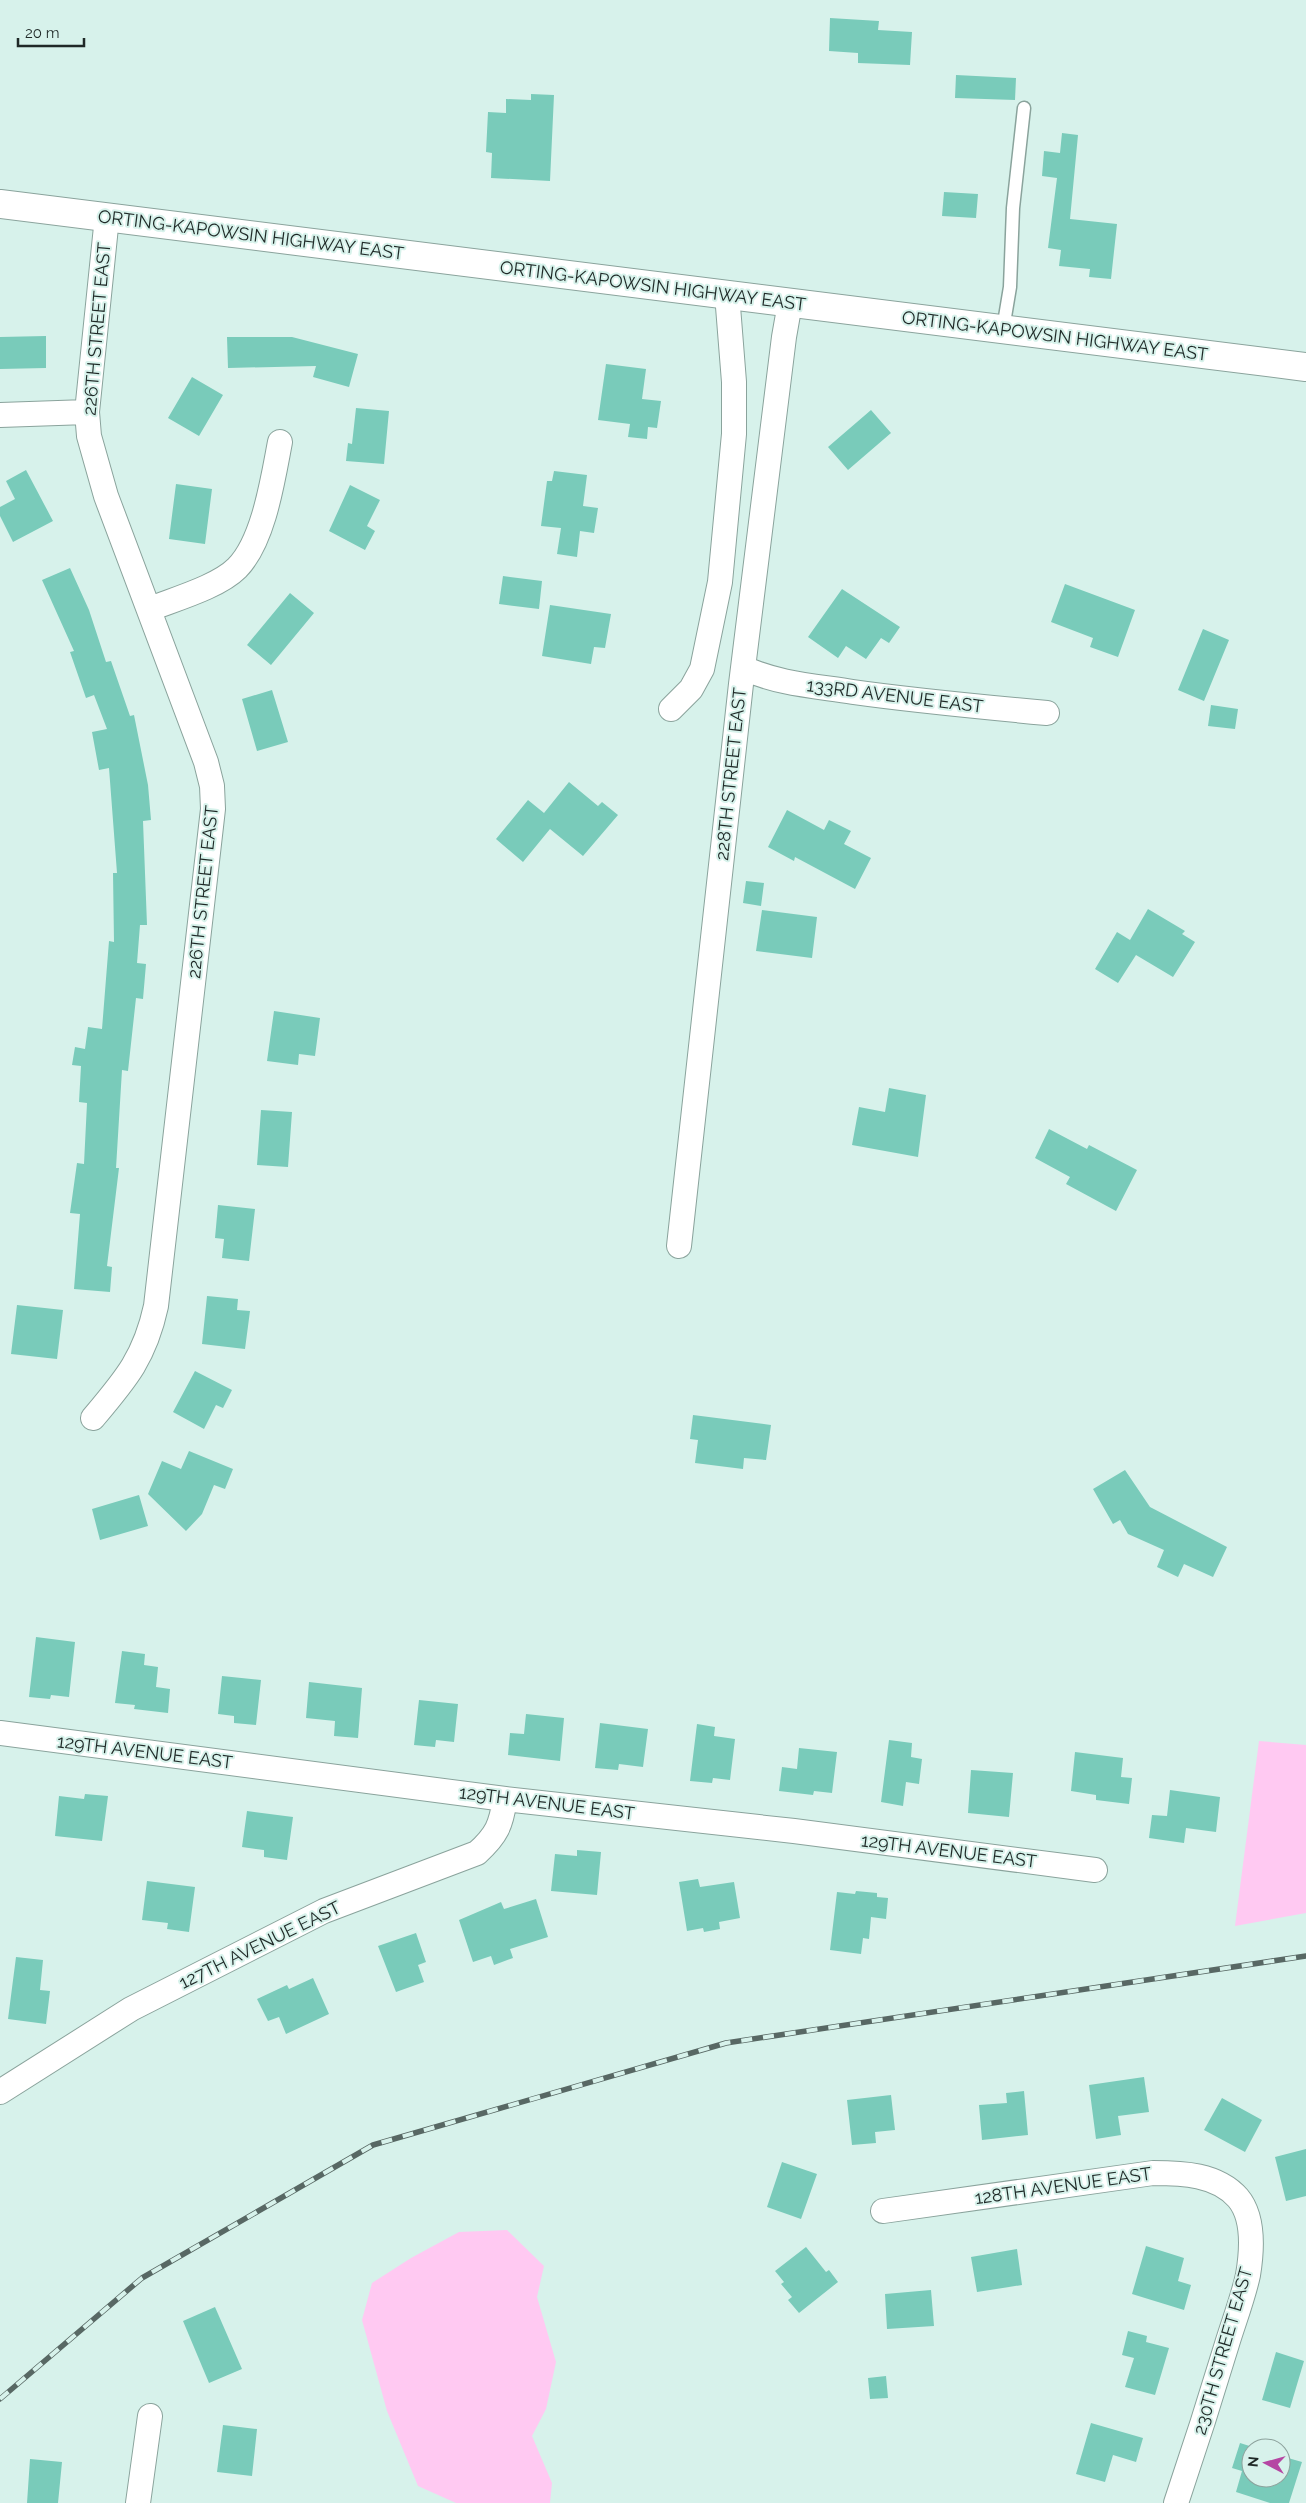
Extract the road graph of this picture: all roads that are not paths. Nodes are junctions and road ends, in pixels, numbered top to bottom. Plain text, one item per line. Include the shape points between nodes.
1 (1024, 108) dead end
2 (0, 204) edge
3 (107, 217) junction
4 (726, 294) junction
5 (790, 303) junction
6 (1003, 329) junction
7 (1306, 367) edge
8 (86, 412) junction
9 (0, 415) edge
10 (280, 442) dead end
11 (150, 609) junction
12 (744, 668) junction
13 (671, 709) dead end
14 (1047, 713) dead end
15 (679, 1246) dead end
16 (93, 1418) dead end
17 (0, 1733) edge
18 (505, 1799) junction
19 (1095, 1870) dead end
20 (0, 2092) edge
21 (1238, 2198) joint
22 (883, 2211) dead end
23 (150, 2416) dead end
24 (138, 2503) edge
25 (1176, 2503) edge

1 - 6 lane via 1013,208 1010,287
2 - 3 main road, ORTING-KAPOWSIN HIGHWAY EAST
3 - 4 main road, ORTING-KAPOWSIN HIGHWAY EAST
3 - 8 street, 226TH STREET EAST
4 - 5 main road, ORTING-KAPOWSIN HIGHWAY EAST
4 - 13 street via 734,382 734,434 720,582 702,669 691,688
5 - 6 main road, ORTING-KAPOWSIN HIGHWAY EAST
5 - 12 street, 228TH STREET EAST
6 - 7 main road, ORTING-KAPOWSIN HIGHWAY EAST
8 - 9 street
8 - 11 street, 226TH STREET EAST via 96,463
10 - 11 street via 261,524 237,568 223,578
11 - 16 street, 226TH STREET EAST via 206,762 214,809 156,1306 141,1355
12 - 14 street, 133RD AVENUE EAST via 765,678 814,686 924,702
12 - 15 street, 228TH STREET EAST
17 - 18 street, 129TH AVENUE EAST
18 - 19 street, 129TH AVENUE EAST via 794,1831
18 - 20 street, 127TH AVENUE EAST via 501,1825 477,1853 324,1911 131,2009
21 - 22 street, 128TH AVENUE EAST via 1224,2185 1204,2178 1153,2173
21 - 25 street, 230TH STREET EAST via 1251,2233 1248,2276
23 - 24 street

